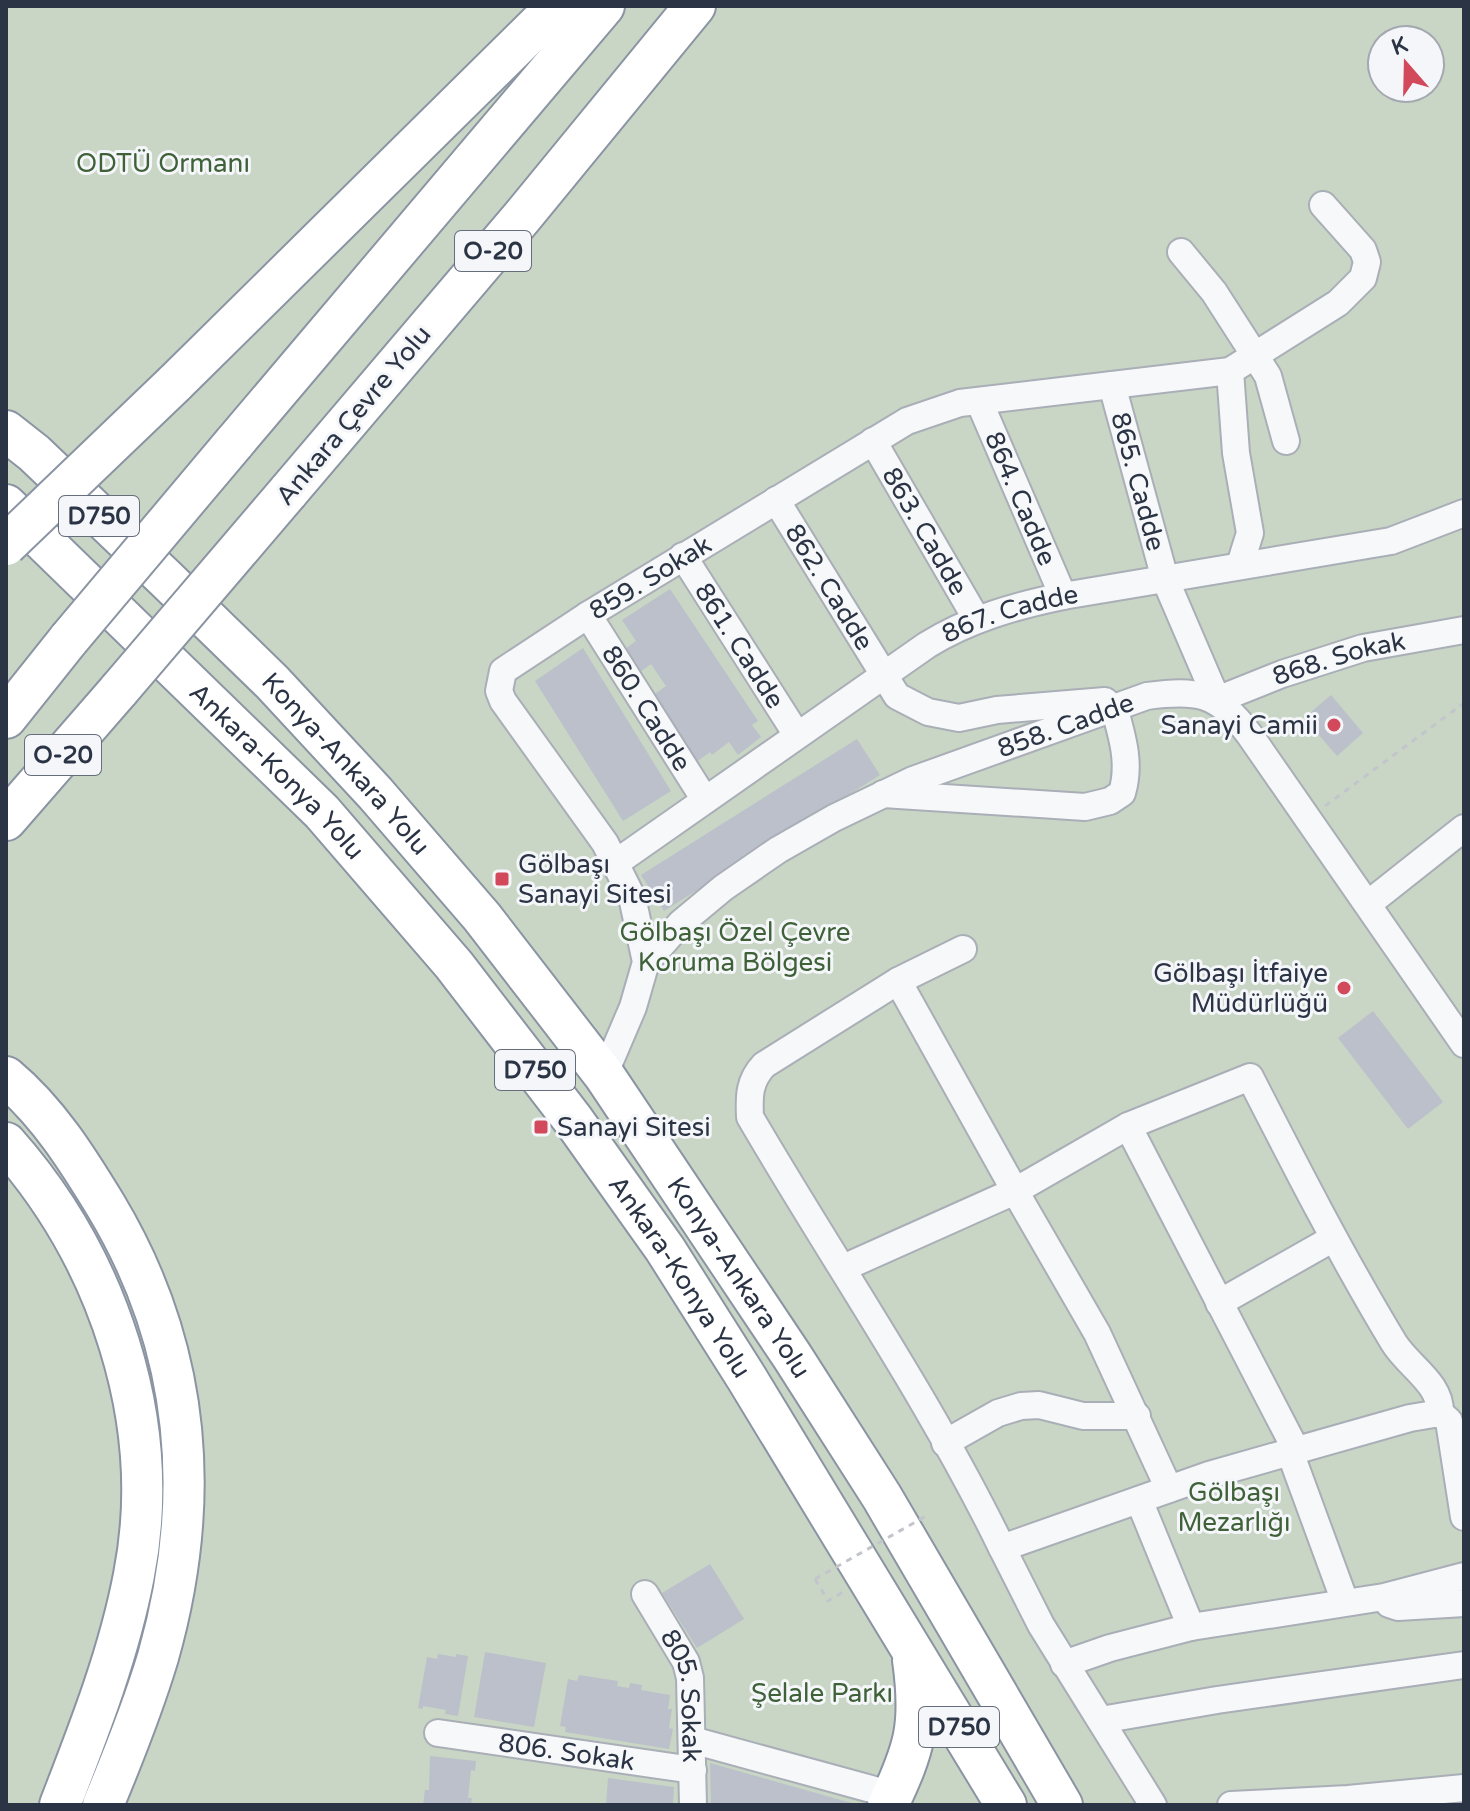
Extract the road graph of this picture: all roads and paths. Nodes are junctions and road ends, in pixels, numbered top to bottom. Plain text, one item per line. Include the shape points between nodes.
1 (557, 6) edge
2 (604, 6) edge
3 (695, 6) edge
4 (1323, 205) dead end
5 (1181, 252) dead end
6 (1253, 357) junction
7 (1230, 371) junction
8 (1112, 385) junction
9 (979, 401) junction
10 (6, 423) edge
11 (873, 441) junction
12 (1286, 441) dead end
13 (20, 442) edge
14 (776, 500) junction
15 (6, 505) edge
16 (1464, 513) edge
17 (6, 538) edge
18 (6, 545) edge
19 (683, 556) junction
20 (1240, 565) junction
21 (1165, 579) junction
22 (1063, 596) junction
23 (588, 615) junction
24 (977, 620) junction
25 (126, 622) junction
26 (1464, 630) edge
27 (884, 675) junction
28 (1217, 700) junction
29 (1126, 703) junction
30 (1464, 703) edge
31 (6, 718) edge
32 (797, 735) junction
33 (880, 794) junction
34 (705, 800) junction
35 (1325, 806) dead end
36 (6, 820) edge
37 (1464, 828) edge
38 (617, 862) junction
39 (1368, 904) junction
40 (963, 949) dead end
41 (646, 962) junction
42 (898, 981) junction
43 (1464, 1044) edge
44 (604, 1075) junction
45 (6, 1077) edge
46 (1128, 1126) junction
47 (6, 1143) edge
48 (1015, 1191) junction
49 (1332, 1239) junction
50 (843, 1268) junction
51 (1219, 1303) junction
52 (1440, 1413) junction
53 (1137, 1416) junction
54 (945, 1443) junction
55 (1293, 1451) junction
56 (1169, 1489) junction
57 (1139, 1500) junction
58 (926, 1516) dead end
59 (1464, 1517) edge
60 (1002, 1548) junction
61 (1464, 1576) edge
62 (868, 1577) junction
63 (645, 1594) dead end
64 (1384, 1597) junction
65 (1345, 1602) junction
66 (1464, 1603) edge
67 (1191, 1627) junction
68 (912, 1648) junction
69 (1064, 1664) junction
70 (1464, 1665) edge
71 (1101, 1720) junction
72 (438, 1733) dead end
73 (692, 1740) junction
74 (693, 1770) junction
75 (1464, 1788) edge
76 (891, 1800) edge
77 (60, 1805) edge
78 (103, 1805) edge
79 (693, 1805) edge
80 (1006, 1805) edge
81 (1062, 1805) edge
82 (1153, 1805) edge
83 (1231, 1805) edge

1 - 18 highway, bridge
2 - 31 highway, O-20, bridge
3 - 36 highway, Ankara Çevre Yolu / O-20, bridge via 522,217
4 - 6 street via 1363,250 1365,273 1338,303
5 - 6 street via 1237,325
6 - 7 street
6 - 12 street via 1273,387
7 - 8 street, 859. Sokak
7 - 20 street via 1236,453 1250,533
8 - 9 street, 859. Sokak
8 - 21 street, 865. Cadde
9 - 11 street, 859. Sokak via 922,415
9 - 22 street, 864. Cadde
10 - 13 highway
11 - 14 street, 859. Sokak
11 - 24 street, 863. Cadde
13 - 44 highway, Konya-Ankara Yolu / D750 via 272,682 375,793 482,917
14 - 19 street, 859. Sokak
14 - 27 street, 862. Cadde
15 - 25 highway, D750
16 - 20 street, 867. Cadde via 1391,541
17 - 25 highway
19 - 23 street, 859. Sokak
19 - 32 street, 861. Cadde
20 - 21 street, 867. Cadde
21 - 22 street, 867. Cadde
21 - 28 street, 865. Cadde
22 - 24 street, 867. Cadde
23 - 34 street, 860. Cadde
23 - 38 street, 859. Sokak via 503,671 499,691
24 - 27 street, 867. Cadde via 947,633
25 - 62 highway, Ankara-Konya Yolu / D750 via 322,812 454,965 665,1249
26 - 28 street, 868. Sokak via 1363,648
27 - 29 street, 862. Cadde via 897,696 928,712 959,718 997,710
27 - 32 street, 867. Cadde
28 - 29 street, 858. Cadde via 1177,692
28 - 39 street via 1249,734
29 - 33 street, 858. Cadde
29 - 33 street via 1127,769 1122,793 1110,801 1085,807 1038,806
30 - 35 path
32 - 34 street, 867. Cadde
33 - 41 street, 858. Cadde via 778,850 723,888
34 - 38 street, 867. Cadde
37 - 39 street
38 - 41 street, 859. Sokak via 632,897
39 - 43 street
40 - 42 street
41 - 44 street, 859. Sokak
42 - 48 street
42 - 50 street via 764,1065 750,1090 750,1117
44 - 81 highway, Konya-Ankara Yolu / D750 via 882,1497
45 - 78 highway via 61,1136 118,1225 159,1316 181,1419 183,1531 175,1576 158,1656
46 - 48 street
46 - 49 street via 1250,1077
46 - 51 street
47 - 77 highway via 68,1226 98,1284 115,1329 138,1427 141,1493 135,1573 118,1642
48 - 50 street
48 - 53 street via 1072,1286
49 - 51 street
49 - 52 street via 1397,1348 1436,1391
50 - 54 street
51 - 55 street
52 - 55 street
52 - 59 street via 1449,1421
53 - 54 street via 1083,1416 1021,1406
53 - 56 street
54 - 60 street
55 - 56 street
55 - 65 street
56 - 57 street
57 - 60 street
57 - 67 street
58 - 62 path, bridge via 815,1579 828,1601
60 - 69 street
61 - 64 street
62 - 68 highway, Ankara-Konya Yolu / D750
63 - 73 street, 805. Sokak via 686,1662
64 - 65 street
64 - 66 street via 1398,1607
65 - 67 street
67 - 69 street
68 - 76 highway via 917,1732
68 - 80 highway, Ankara-Konya Yolu / D750
69 - 71 street
70 - 71 street
71 - 82 street
72 - 74 street, 806. Sokak
73 - 74 street, 805. Sokak
73 - 76 street
74 - 79 street, 805. Sokak
75 - 83 street

